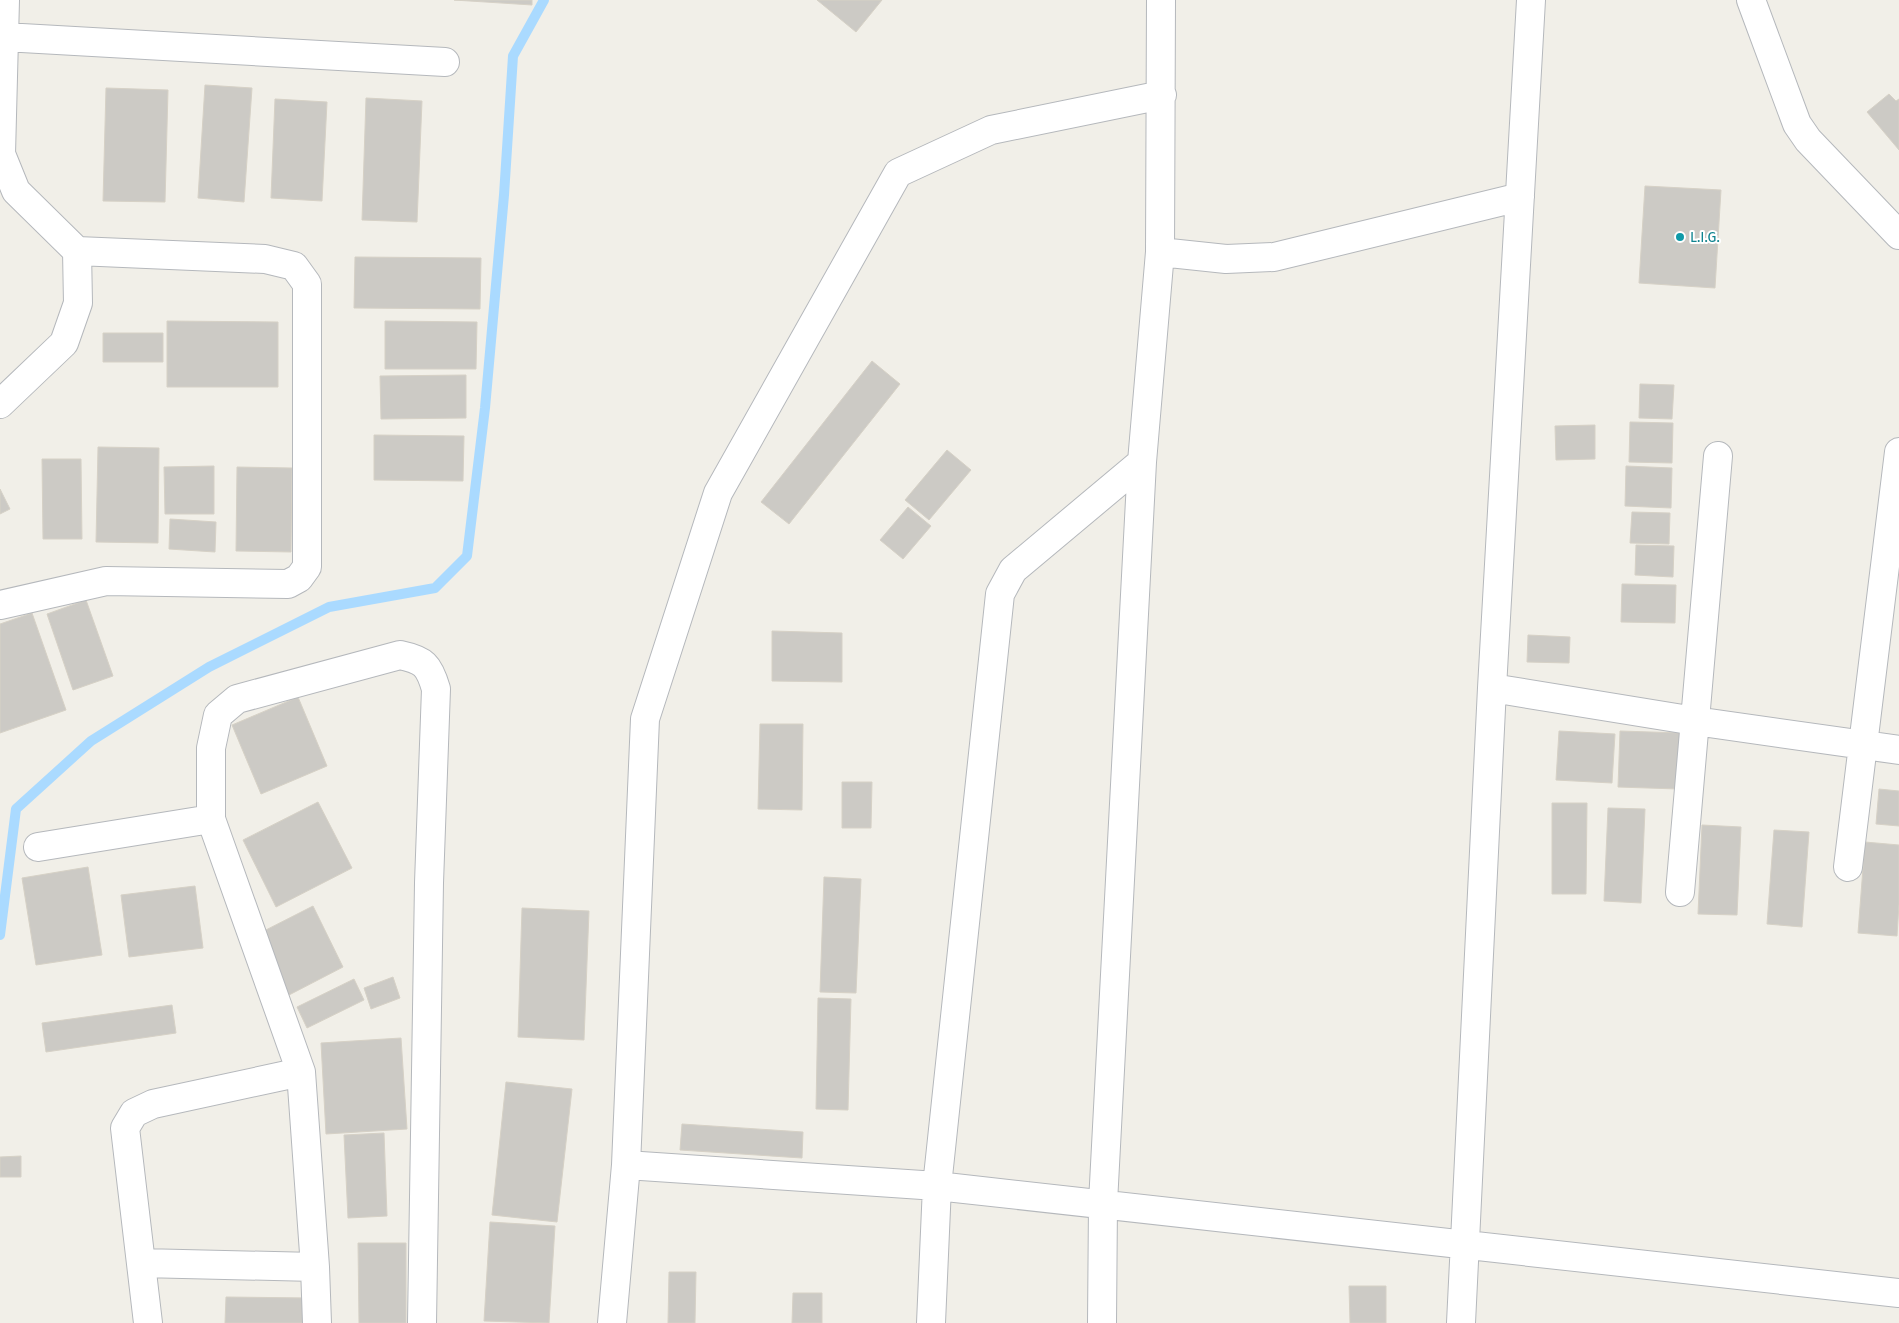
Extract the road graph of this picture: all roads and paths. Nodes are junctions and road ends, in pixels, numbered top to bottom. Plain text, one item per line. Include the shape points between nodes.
1 (5, 0) edge
2 (1161, 0) edge
3 (1531, 0) edge
4 (1751, 0) edge
5 (4, 37) junction
6 (446, 62) dead end
7 (1162, 95) junction
8 (8, 196) edge
9 (1520, 197) junction
10 (1899, 235) edge
11 (76, 251) junction
12 (1160, 252) junction
13 (0, 404) edge
14 (1899, 452) edge
15 (1718, 456) dead end
16 (1142, 462) junction
17 (0, 605) edge
18 (1492, 688) junction
19 (1695, 721) junction
20 (1864, 744) junction
21 (1899, 750) edge
22 (211, 819) junction
23 (38, 847) dead end
24 (1848, 867) dead end
25 (1680, 892) dead end
26 (301, 1072) junction
27 (626, 1165) junction
28 (937, 1186) junction
29 (1103, 1203) junction
30 (1465, 1244) junction
31 (141, 1263) junction
32 (315, 1267) junction
33 (1899, 1292) edge
34 (148, 1323) edge
35 (317, 1323) edge
36 (422, 1323) edge
37 (612, 1323) edge
38 (931, 1323) edge
39 (1102, 1323) edge
40 (1461, 1323) edge

1 - 5 street
2 - 7 street
3 - 9 street
4 - 10 street via 1797,124 1808,140
5 - 6 street
5 - 8 street via 1,154
7 - 12 street
7 - 27 street via 991,130 898,173 718,492 645,719
8 - 11 street
9 - 12 street via 1274,257 1226,259
9 - 18 street
11 - 13 street via 78,303 64,343
11 - 17 street via 265,259 294,266 307,284 307,567 299,578 288,584 106,581
12 - 16 street
14 - 20 street
15 - 19 street
16 - 28 street via 1013,570 1000,594
16 - 29 street
18 - 19 street
18 - 30 street
19 - 20 street
19 - 25 street
20 - 21 street
20 - 24 street
22 - 23 street
22 - 26 street
22 - 36 street via 211,748 218,715 237,699 400,655 418,659 430,670 436,689 429,883
26 - 31 street via 153,1104 134,1113 126,1128
26 - 32 street
27 - 28 street
27 - 37 street
28 - 29 street
28 - 38 street
29 - 30 street
29 - 39 street
30 - 33 street
30 - 40 street
31 - 32 street
31 - 34 street
32 - 35 street

